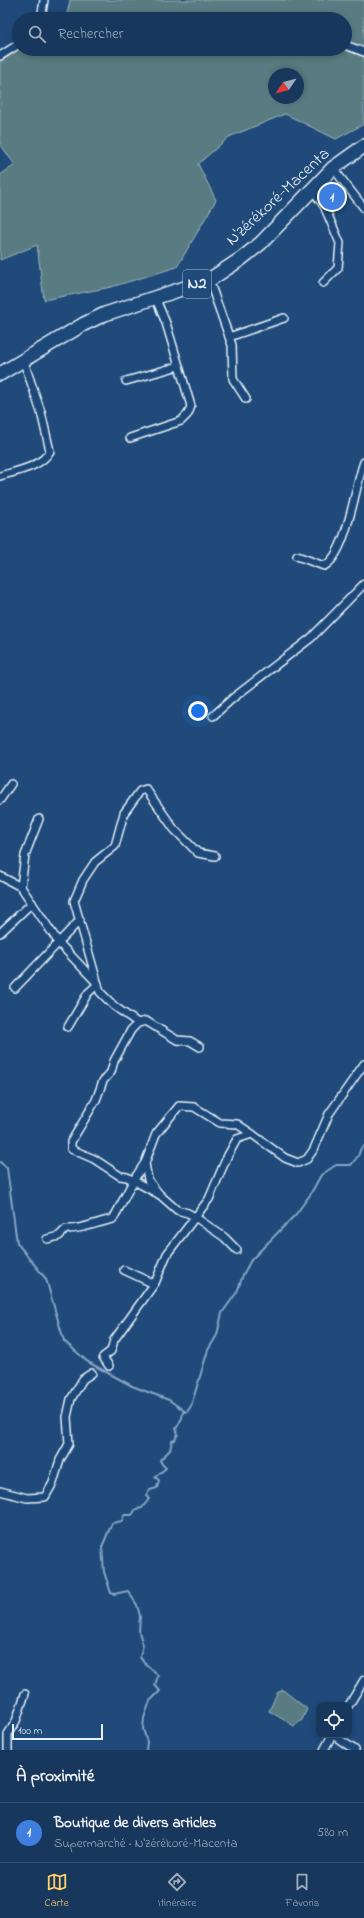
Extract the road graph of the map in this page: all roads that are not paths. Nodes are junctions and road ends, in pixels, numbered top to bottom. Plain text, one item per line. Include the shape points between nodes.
1 (44, 0) edge
2 (42, 12) edge
3 (12, 48) edge
4 (352, 48) edge
5 (364, 52) edge
6 (0, 56) edge
7 (364, 146) edge
8 (333, 168) junction
9 (312, 189) junction
10 (364, 208) edge
11 (209, 280) junction
12 (323, 284) dead end
13 (155, 297) junction
14 (284, 318) dead end
15 (229, 337) junction
16 (23, 359) junction
17 (179, 366) junction
18 (0, 374) edge
19 (126, 381) dead end
20 (246, 399) dead end
21 (130, 438) dead end
22 (364, 462) edge
23 (0, 476) edge
24 (298, 556) dead end
25 (364, 584) edge
26 (213, 716) dead end
27 (11, 784) dead end
28 (0, 800) edge
29 (39, 819) dead end
30 (215, 856) dead end
31 (0, 876) edge
32 (21, 888) junction
33 (32, 903) junction
34 (80, 920) junction
35 (0, 933) edge
36 (59, 943) junction
37 (98, 984) junction
38 (15, 988) dead end
39 (138, 1023) junction
40 (68, 1027) dead end
41 (200, 1047) dead end
42 (364, 1064) edge
43 (252, 1134) junction
44 (145, 1163) junction
45 (133, 1180) junction
46 (160, 1195) junction
47 (195, 1217) junction
48 (47, 1239) dead end
49 (237, 1250) dead end
50 (124, 1270) dead end
51 (154, 1284) junction
52 (109, 1366) dead end
53 (92, 1373) dead end
54 (0, 1491) edge
55 (364, 1680) edge
56 (25, 1694) dead end
57 (351, 1702) edge
58 (330, 1738) edge
59 (337, 1738) edge
60 (8, 1750) edge
61 (324, 1750) edge
62 (355, 1750) edge

1 - 2 street
3 - 6 street
4 - 5 street
7 - 8 highway, N'zérékoré-Macenta / N2
8 - 9 highway, N'zérékoré-Macenta / N2
8 - 10 street
9 - 11 highway, N'zérékoré-Macenta / N2 via 261,243
9 - 12 street via 324,206 340,243 338,268
11 - 13 highway, N'zérékoré-Macenta / N2
11 - 15 street
13 - 16 highway, N'zérékoré-Macenta / N2 via 84,324
13 - 17 street
14 - 15 street
15 - 20 street via 232,345 233,379
16 - 18 highway, N'zérékoré-Macenta / N2
16 - 23 street via 43,418 50,451 46,459
17 - 19 street
17 - 21 street via 191,406 188,414 181,420
22 - 24 street via 352,515 332,560 324,566
25 - 26 street via 311,638
27 - 28 street
29 - 32 street via 25,855
30 - 34 street via 198,853 174,829 146,789 140,791 124,813 115,846 95,862 83,880 74,901
31 - 32 street
32 - 33 street
33 - 35 street
33 - 36 street
34 - 36 street
34 - 37 street
36 - 37 street
36 - 38 street
37 - 39 street via 100,992 114,1006
37 - 40 street via 88,993
39 - 41 street via 146,1021 177,1040 190,1041
39 - 45 street via 131,1030 111,1072 103,1081 96,1100 71,1142 71,1149 94,1159 120,1176
42 - 43 street via 329,1114 307,1159 298,1163 285,1158
43 - 44 street via 237,1124 220,1124 194,1107 179,1106 156,1134
43 - 47 street via 237,1139 209,1199
44 - 45 street
44 - 46 street via 148,1180
45 - 46 street
45 - 48 street via 113,1219 75,1230 66,1229 59,1236
46 - 47 street via 177,1210
47 - 49 street via 224,1237
47 - 51 street via 167,1254
50 - 51 street
51 - 52 street via 119,1332 111,1351 103,1357
53 - 54 street via 83,1379 71,1399 67,1417 69,1444 45,1497 27,1498
55 - 57 street
56 - 60 street via 16,1721 8,1734
58 - 61 street
59 - 62 street

